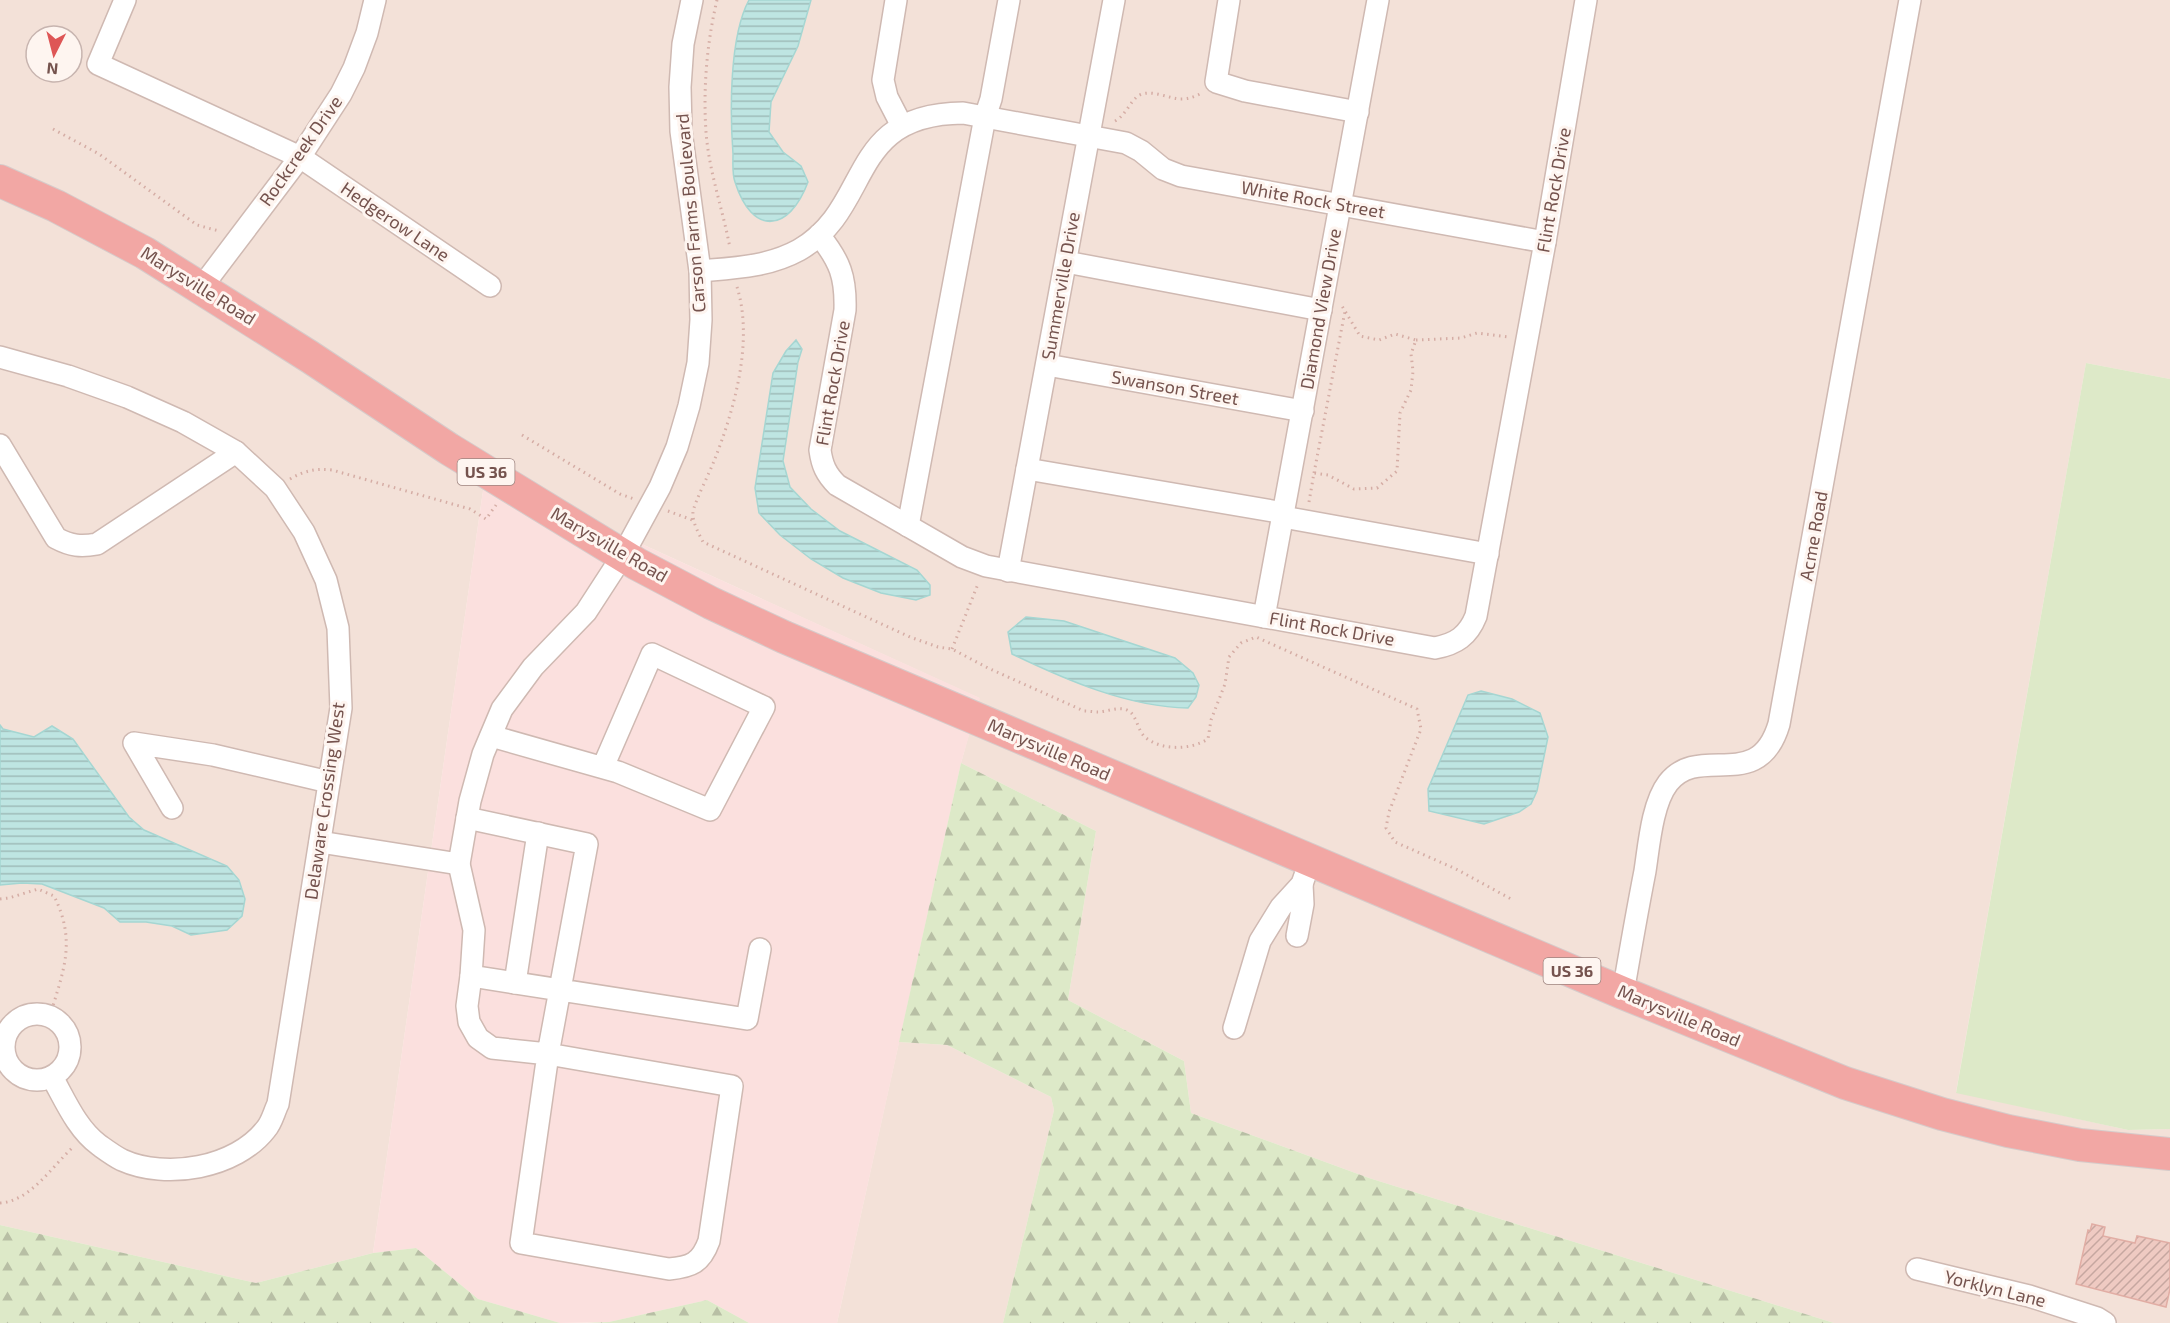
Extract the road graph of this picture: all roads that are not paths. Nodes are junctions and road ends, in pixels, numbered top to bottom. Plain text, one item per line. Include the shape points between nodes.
1 (124, 0) edge
2 (375, 0) edge
3 (692, 0) edge
4 (897, 0) edge
5 (1010, 0) edge
6 (1114, 0) edge
7 (1229, 0) edge
8 (1378, 0) edge
9 (1586, 0) edge
10 (1910, 0) edge
11 (1358, 112) junction
12 (985, 117) junction
13 (902, 126) junction
14 (1089, 136) junction
15 (300, 157) junction
16 (0, 181) edge
17 (1340, 205) junction
18 (819, 235) junction
19 (1545, 242) junction
20 (1066, 262) junction
21 (700, 271) junction
22 (490, 286) dead end
23 (201, 288) junction
24 (1329, 305) junction
25 (0, 357) edge
26 (1047, 365) junction
27 (1302, 411) junction
28 (0, 445) edge
29 (236, 452) junction
30 (1027, 469) junction
31 (1283, 515) junction
32 (908, 526) junction
33 (1488, 554) junction
34 (623, 555) junction
35 (1008, 571) junction
36 (1264, 617) junction
37 (490, 736) junction
38 (610, 769) junction
39 (330, 782) junction
40 (172, 808) dead end
41 (467, 818) junction
42 (538, 833) junction
43 (320, 842) junction
44 (459, 864) junction
45 (1306, 872) junction
46 (1298, 936) dead end
47 (760, 949) dead end
48 (471, 976) junction
49 (515, 983) junction
50 (560, 991) junction
51 (1623, 993) junction
52 (1234, 1028) dead end
53 (548, 1054) junction
54 (52, 1077) junction
55 (2170, 1154) edge
56 (1917, 1269) dead end
57 (2105, 1323) edge

1 - 15 street, Hedgerow Lane via 98,64
2 - 15 street, Rockcreek Drive via 354,68
3 - 21 street, Carson Farms Boulevard via 682,66 681,131
4 - 13 street via 883,80
5 - 12 street
6 - 14 street, Summerville Drive
7 - 11 street via 1216,82
8 - 11 street, Diamond View Drive
9 - 19 street, Flint Rock Drive
10 - 51 street, Acme Road via 1776,736 1768,750 1755,760 1740,765 1692,767 1669,782 1662,793 1652,828
11 - 17 street, Diamond View Drive
12 - 13 street, White Rock Street via 943,114
12 - 14 street, White Rock Street
12 - 32 street
13 - 18 street via 866,160 835,218
14 - 17 street, White Rock Street via 1126,143 1163,169 1181,176
14 - 20 street, Summerville Drive
15 - 22 street, Hedgerow Lane
15 - 23 street, Rockcreek Drive
16 - 23 highway, Marysville Road / US 36 via 99,228
17 - 19 street, White Rock Street
17 - 24 street, Diamond View Drive
18 - 21 street via 779,259
18 - 32 street, Flint Rock Drive via 834,254 846,290 821,463 837,484
19 - 33 street, Flint Rock Drive
20 - 24 street
20 - 26 street, Summerville Drive
21 - 34 street, Carson Farms Boulevard via 698,363 689,405 677,447
23 - 34 highway, Marysville Road / US 36
24 - 27 street, Diamond View Drive
25 - 29 street, Delaware Crossing West via 127,397
26 - 27 street, Swanson Street
26 - 30 street, Summerville Drive
27 - 31 street, Diamond View Drive
28 - 29 street via 56,538 81,547 97,544
29 - 39 street, Delaware Crossing West via 275,488 304,532 326,580 338,628 341,708
30 - 31 street
30 - 35 street, Summerville Drive
31 - 33 street
31 - 36 street, Diamond View Drive
32 - 35 street, Flint Rock Drive via 962,557
33 - 36 street, Flint Rock Drive via 1471,628 1449,646 1435,648
34 - 37 street, Carson Farms Boulevard via 586,612 533,667 502,709
34 - 45 highway, Marysville Road / US 36 via 784,637
35 - 36 street, Flint Rock Drive
37 - 38 street
37 - 41 street, Carson Farms Boulevard
38 - 38 street via 652,654 764,707 710,810
39 - 40 street via 213,755 134,743
39 - 43 street, Delaware Crossing West
41 - 42 street
41 - 44 street, Carson Farms Boulevard
42 - 49 street
42 - 50 street via 587,844
43 - 44 street
43 - 54 street, Delaware Crossing West via 278,1104 268,1128 251,1146 209,1165 187,1168 145,1166 122,1160 87,1133
44 - 48 street via 474,930
45 - 46 street
45 - 51 highway, Marysville Road / US 36
45 - 52 street via 1260,941
47 - 50 street via 747,1019
48 - 49 street
48 - 53 street via 466,1006 478,1038 492,1048
49 - 50 street
50 - 53 street
51 - 55 highway, Marysville Road / US 36 via 1845,1083 1942,1114 2080,1145
53 - 53 street via 521,1243 669,1269 686,1267 698,1260 709,1241 732,1086
54 - 54 street via 27,1079 7,1062 3,1050 5,1036 22,1017 34,1013 50,1016 67,1032 71,1044 69,1057 63,1069
56 - 57 street, Yorklyn Lane via 2029,1296

